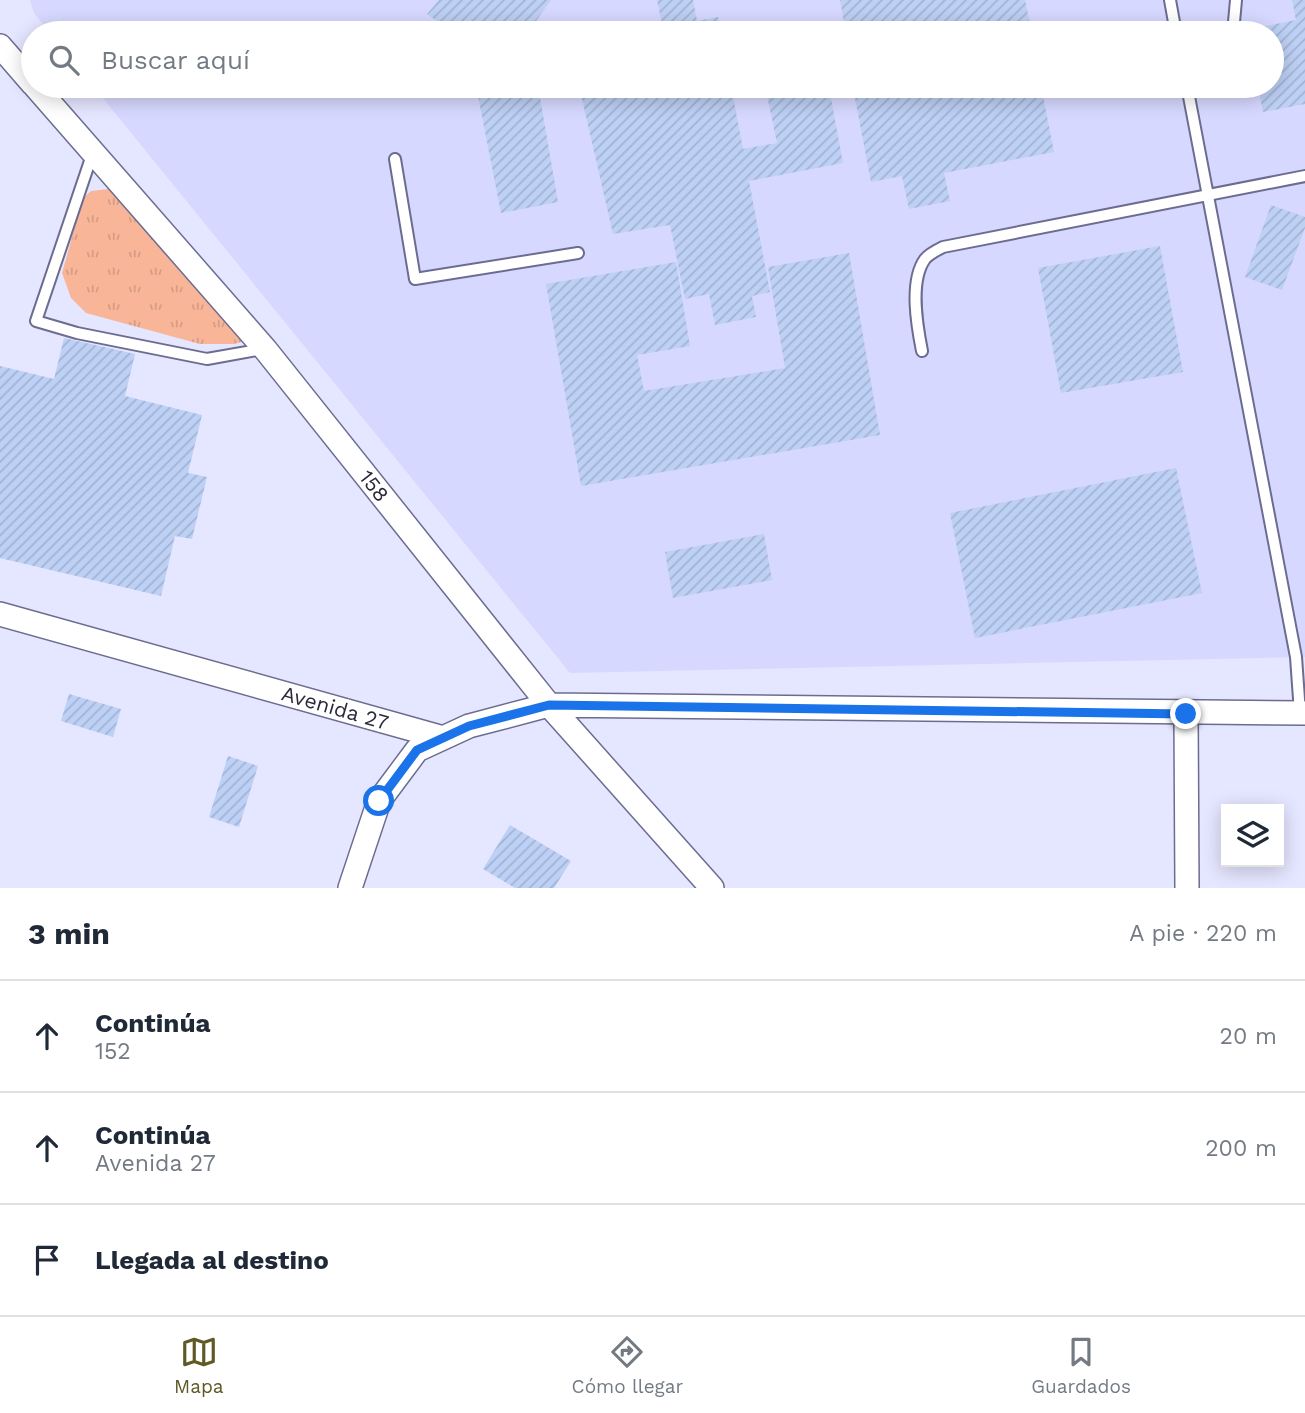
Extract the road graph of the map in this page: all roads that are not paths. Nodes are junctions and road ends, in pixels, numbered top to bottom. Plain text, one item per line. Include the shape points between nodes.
1 (1170, 0) edge
2 (1236, 0) edge
3 (1174, 21) edge
4 (1234, 21) edge
5 (0, 46) edge
6 (21, 70) edge
7 (45, 98) edge
8 (1192, 98) edge
9 (93, 152) junction
10 (395, 159) dead end
11 (1305, 176) edge
12 (1208, 193) junction
13 (578, 253) dead end
14 (265, 349) junction
15 (922, 351) dead end
16 (0, 614) edge
17 (549, 705) junction
18 (1302, 713) edge
19 (1186, 714) junction
20 (440, 737) junction
21 (350, 888) edge
22 (712, 888) edge
23 (1187, 888) edge

1 - 3 lane
2 - 4 lane
5 - 6 street, 158
7 - 9 street, 158
8 - 12 lane
9 - 14 street, 158
9 - 14 lane via 36,321 207,359
10 - 13 lane via 415,279
11 - 12 lane
12 - 15 lane via 943,247 926,257 920,269 915,315
12 - 18 lane via 1296,657
14 - 17 street, 158
16 - 20 street, Avenida 27
17 - 19 street
17 - 20 street
17 - 22 street, 158
18 - 19 street
19 - 23 street
20 - 21 street via 417,750 379,801

